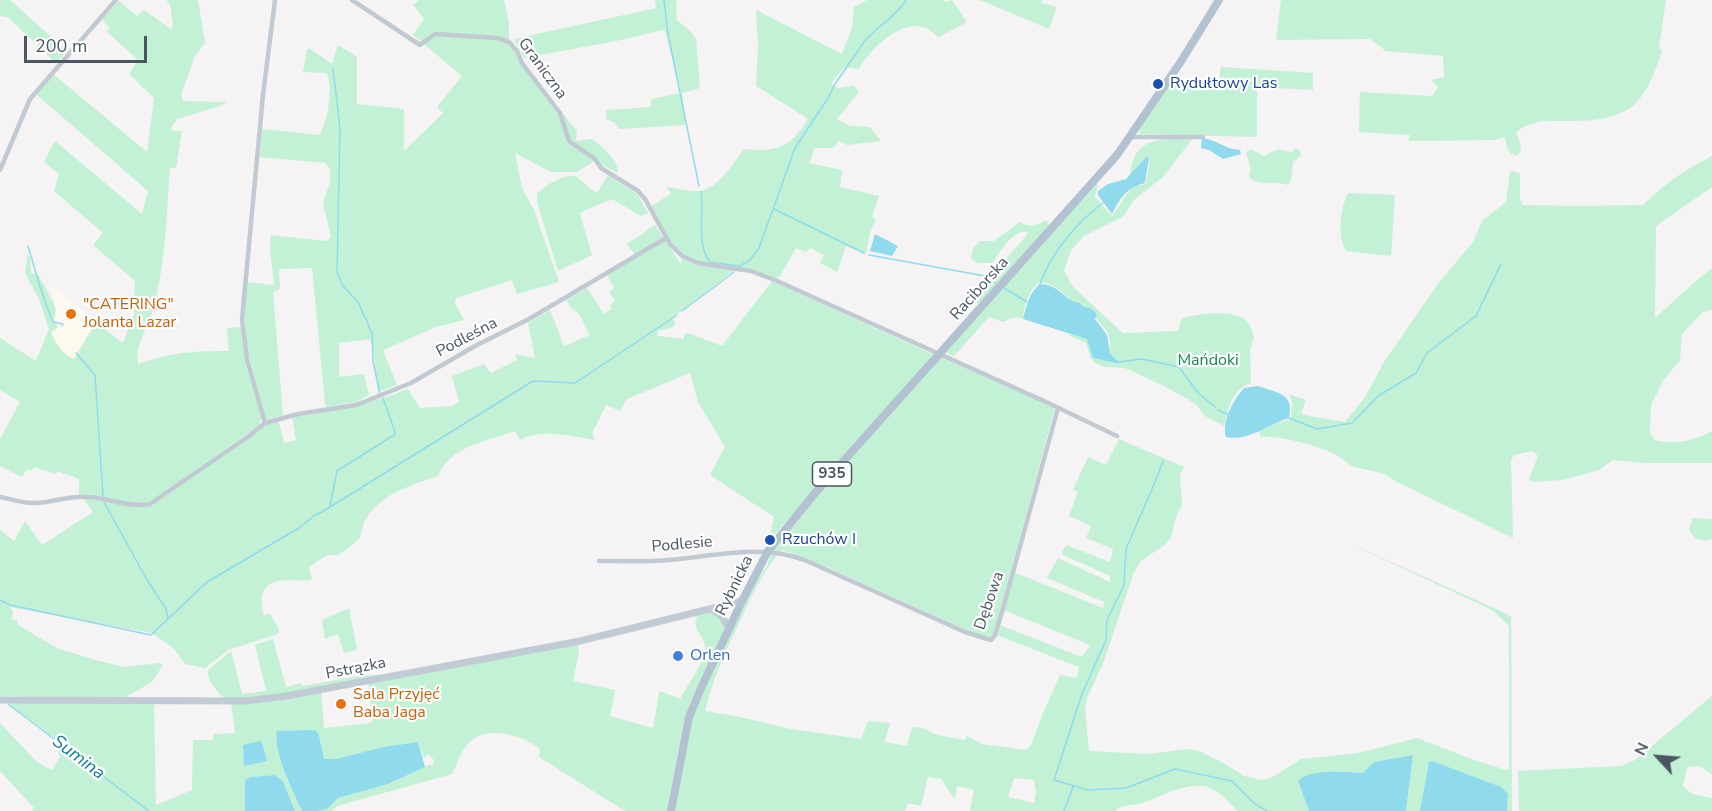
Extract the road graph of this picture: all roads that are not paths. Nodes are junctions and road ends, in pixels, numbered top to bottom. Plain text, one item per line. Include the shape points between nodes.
1 (116, 0) edge
2 (274, 0) edge
3 (352, 0) edge
4 (1219, 0) edge
5 (1129, 137) junction
6 (1203, 137) dead end
7 (0, 170) edge
8 (666, 238) junction
9 (939, 355) junction
10 (1058, 408) junction
11 (265, 423) junction
12 (1117, 436) dead end
13 (0, 497) edge
14 (768, 551) junction
15 (599, 561) dead end
16 (742, 602) junction
17 (711, 609) junction
18 (729, 629) junction
19 (0, 700) edge
20 (671, 811) edge

1 - 7 street via 30,99
2 - 11 street via 242,319 247,359
3 - 8 street, Graniczna via 420,45 435,34 509,42 560,113 569,141 595,159 601,168 638,191
4 - 5 main road, Raciborska / 935
5 - 6 street
5 - 9 main road, Raciborska / 935
8 - 9 street via 688,260 751,271
8 - 11 street, Podleśna via 529,320 402,387 356,405
9 - 10 street
9 - 14 main road, Rybnicka / 935
10 - 12 street
10 - 14 street, Dębowa via 991,640 795,556
11 - 13 street, Podleśna via 150,504 130,506 73,496 29,503
14 - 15 street, Podlesie via 670,560
14 - 16 main road, Rybnicka / 935
16 - 17 main road, Pstrązka
16 - 18 main road, Rybnicka / 935
17 - 18 main road via 722,616
17 - 19 main road, Pstrązka via 580,641 286,696 245,701
18 - 20 main road, Rybnicka / 935 via 689,717

